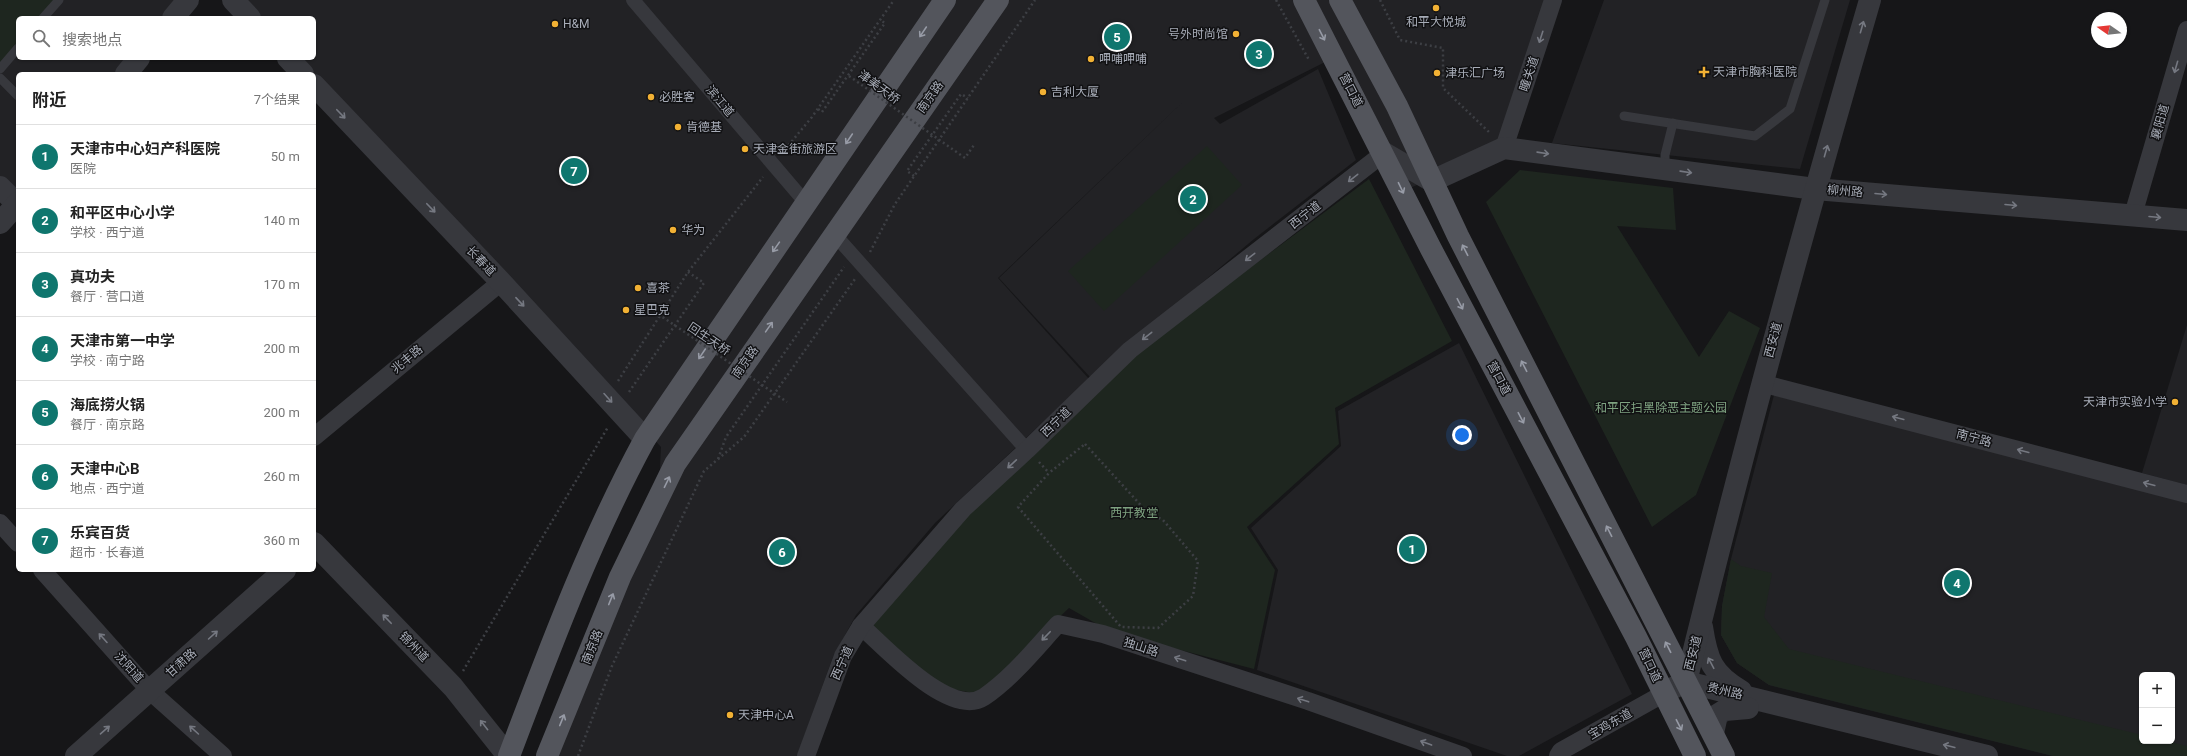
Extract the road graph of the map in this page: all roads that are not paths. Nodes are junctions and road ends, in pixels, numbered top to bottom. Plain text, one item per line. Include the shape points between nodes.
1 (59, 0) edge
2 (188, 0) edge
3 (233, 0) edge
4 (633, 0) edge
5 (945, 0) edge
6 (998, 0) edge
7 (1304, 0) edge
8 (1340, 0) edge
9 (1553, 0) edge
10 (1825, 0) edge
11 (1870, 0) edge
12 (45, 16) edge
13 (175, 16) edge
14 (248, 16) edge
15 (2187, 30) edge
16 (16, 50) edge
17 (137, 60) edge
18 (290, 60) edge
19 (0, 69) edge
20 (128, 72) edge
21 (301, 72) edge
22 (0, 78) edge
23 (316, 87) edge
24 (16, 94) edge
25 (1624, 116) dead end
26 (1673, 124) junction
27 (1504, 148) junction
28 (1384, 153) junction
29 (1665, 169) junction
30 (1432, 181) junction
31 (0, 187) edge
32 (1815, 189) junction
33 (16, 202) edge
34 (806, 203) junction
35 (16, 206) edge
36 (2133, 215) junction
37 (2187, 220) edge
38 (0, 223) edge
39 (834, 234) junction
40 (501, 282) junction
41 (1761, 383) junction
42 (316, 435) edge
43 (645, 439) junction
44 (1028, 450) junction
45 (2187, 494) edge
46 (0, 523) edge
47 (16, 541) edge
48 (316, 545) edge
49 (44, 572) edge
50 (283, 572) edge
51 (1701, 620) junction
52 (861, 626) junction
53 (1689, 687) junction
54 (150, 691) junction
55 (1663, 694) junction
56 (1750, 702) junction
57 (1713, 733) junction
58 (76, 756) edge
59 (223, 756) edge
60 (508, 756) edge
61 (547, 756) edge
62 (806, 756) edge
63 (1463, 756) edge
64 (1558, 756) edge
65 (1695, 756) edge
66 (1724, 756) edge
67 (1930, 756) edge
68 (1987, 756) edge

1 - 12 lane
2 - 13 street
3 - 14 street
4 - 34 street, 滨江道
5 -> 34 main road
6 - 39 main road, 南京路
7 -> 28 main road, 营口道
8 - 30 main road, 营口道 via 1397,106
9 -> 27 street, 瞳关道
10 - 26 lane via 1790,109 1755,136
32 -> 11 street, 西安道
15 -> 36 street, 襄阳道
16 - 19 lane
17 - 20 street
18 - 21 street
22 - 24 lane
23 -> 40 street, 长春道
25 - 26 lane
26 - 29 lane via 1665,155
27 -> 29 street, 柳州路
27 - 30 street
28 - 30 street
28 -> 44 street, 西宁道 via 1130,350
28 -> 55 main road, 营口道 via 1431,249 1636,637
29 -> 32 street, 柳州路
53 -> 30 main road, 营口道
31 - 33 street
32 -> 36 street, 柳州路
32 - 41 street, 西安道
34 -> 43 main road
35 - 38 street
36 -> 37 street, 柳州路
39 - 44 street
61 -> 39 main road, 南京路 via 620,577 675,464
40 - 42 street, 兆丰路
40 -> 43 street, 长春道
45 -> 41 street, 南宁路
41 - 51 street, 西安道
43 - 60 main road via 618,488 583,566
44 -> 52 street, 西宁道 via 963,510
46 - 47 street
60 -> 48 street, 锦州道 via 454,687
54 -> 49 street, 沈阳道
54 -> 50 street, 甘肃路
51 - 53 street, 西安道
56 -> 51 street via 1727,683 1711,664 1705,651
52 - 62 street, 西宁道 via 843,656
63 -> 52 street, 独山路 via 1308,701 1103,634 1058,624 1008,676 982,698 964,701 934,690
53 - 55 street, 贵州路
53 - 56 street, 贵州路
53 - 57 main road, 营口道
58 -> 54 street, 甘肃路
59 -> 54 street, 沈阳道
55 - 64 street, 宝鸡东道 via 1561,751
55 -> 65 main road, 营口道
56 - 57 street via 1717,715
56 - 67 street, 贵州路
68 -> 56 street, 贵州路
57 - 66 main road, 营口道

